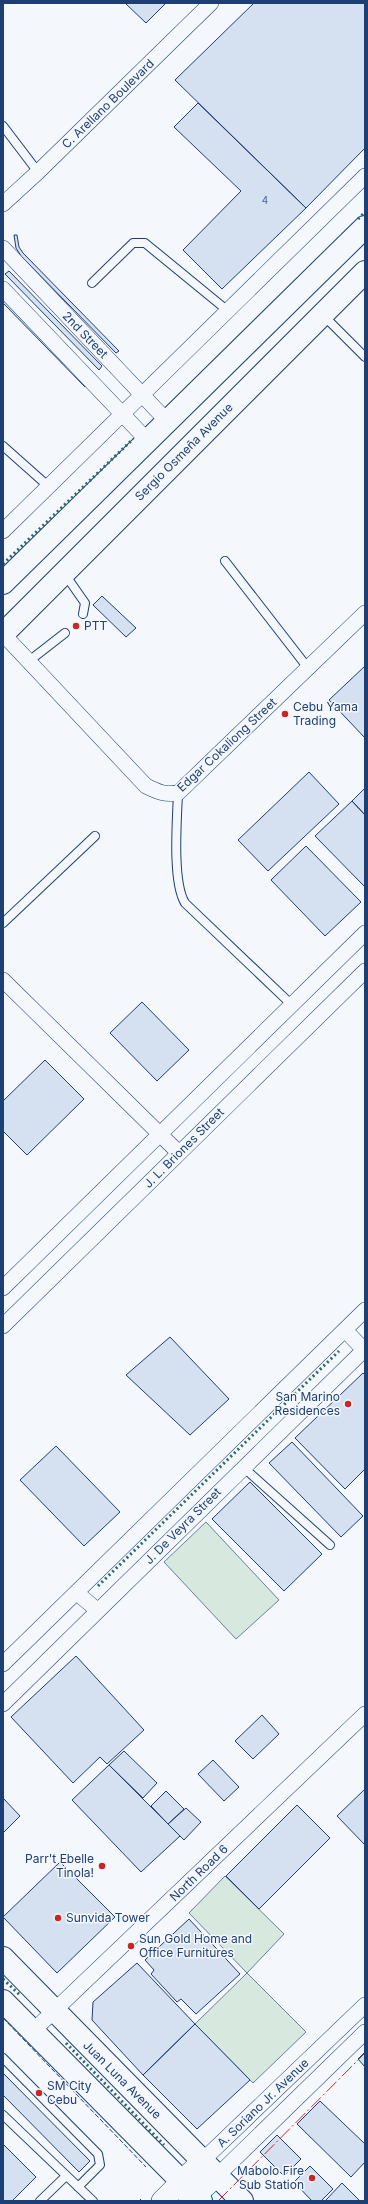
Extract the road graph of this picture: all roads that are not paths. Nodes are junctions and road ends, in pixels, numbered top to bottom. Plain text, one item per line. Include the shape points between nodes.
1 (211, 3) edge
2 (3, 126) edge
3 (38, 172) junction
4 (365, 176) edge
5 (3, 204) edge
6 (365, 227) edge
7 (3, 248) edge
8 (365, 272) edge
9 (92, 283) dead end
10 (3, 289) edge
11 (228, 311) junction
12 (322, 314) junction
13 (365, 357) edge
14 (143, 396) junction
15 (123, 415) junction
16 (167, 421) junction
17 (148, 440) junction
18 (3, 446) edge
19 (48, 486) junction
20 (3, 531) edge
21 (225, 562) dead end
22 (64, 572) junction
23 (3, 582) edge
24 (365, 613) edge
25 (83, 614) dead end
26 (65, 633) dead end
27 (3, 634) edge
28 (29, 662) junction
29 (308, 668) junction
30 (178, 793) junction
31 (95, 836) dead end
32 (3, 923) edge
33 (365, 933) edge
34 (365, 971) edge
35 (4, 982) edge
36 (292, 1005) junction
37 (161, 1135) junction
38 (179, 1153) junction
39 (3, 1288) edge
40 (365, 1310) edge
41 (3, 1326) edge
42 (345, 1330) junction
43 (365, 1350) edge
44 (243, 1466) junction
45 (330, 1545) dead end
46 (77, 1593) junction
47 (98, 1610) junction
48 (3, 1664) edge
49 (3, 1704) edge
50 (365, 1714) edge
51 (3, 1958) edge
52 (3, 2001) edge
53 (365, 2005) edge
54 (54, 2011) junction
55 (33, 2031) junction
56 (365, 2032) edge
57 (3, 2058) edge
58 (3, 2115) edge
59 (210, 2169) junction
60 (66, 2176) junction
61 (78, 2187) junction
62 (192, 2195) edge
63 (40, 2201) edge
64 (93, 2201) edge
65 (162, 2201) edge
66 (242, 2201) edge

1 - 3 street, C. Arellano Boulevard
2 - 3 lane
3 - 5 street, C. Arellano Boulevard
4 - 11 street
6 - 16 main road
7 - 14 street, 2nd Street
8 - 12 main road, Sergio Osmeña Avenue
9 - 11 lane via 133,243 145,243
10 - 15 street
11 - 14 street
12 - 13 lane
12 - 22 main road, Sergio Osmeña Avenue
14 - 15 street
14 - 16 street, 2nd Street
15 - 17 street
15 - 19 street
16 - 17 main road
17 - 23 main road
18 - 19 lane
19 - 20 street
21 - 29 lane
22 - 25 lane via 84,603
22 - 27 main road, Sergio Osmeña Avenue
24 - 29 street, Edgar Cokaliong Street
26 - 28 lane
27 - 28 street, Edgar Cokaliong Street
28 - 30 street, Edgar Cokaliong Street via 146,786 159,793
29 - 30 street, Edgar Cokaliong Street
30 - 36 lane via 176,836 180,894 185,903
31 - 32 lane
33 - 36 street
34 - 38 street, J. L. Briones Street
35 - 37 street
36 - 37 street
37 - 38 street
37 - 39 street
38 - 41 street, J. L. Briones Street
40 - 42 street
42 - 43 street
42 - 46 street
43 - 44 street, J. De Veyra Street
44 - 45 lane
44 - 47 street, J. De Veyra Street
46 - 47 street
46 - 48 street
47 - 49 street, J. De Veyra Street
50 - 54 street, North Road 6
51 - 54 main road, Juan Luna Avenue
52 - 55 main road
53 - 59 street, A. Soriano Jr. Avenue
54 - 55 street, North Road 6
54 - 59 main road, Juan Luna Avenue
55 - 62 main road
56 - 59 street, A. Soriano Jr. Avenue
57 - 61 lane via 98,2154 100,2165
58 - 60 lane
59 - 62 main road, A. Soriano Jr. Avenue
59 - 66 main road, Juan Luna Avenue
60 - 61 lane
60 - 63 lane
61 - 64 lane
62 - 65 main road, A. Soriano Jr. Avenue

